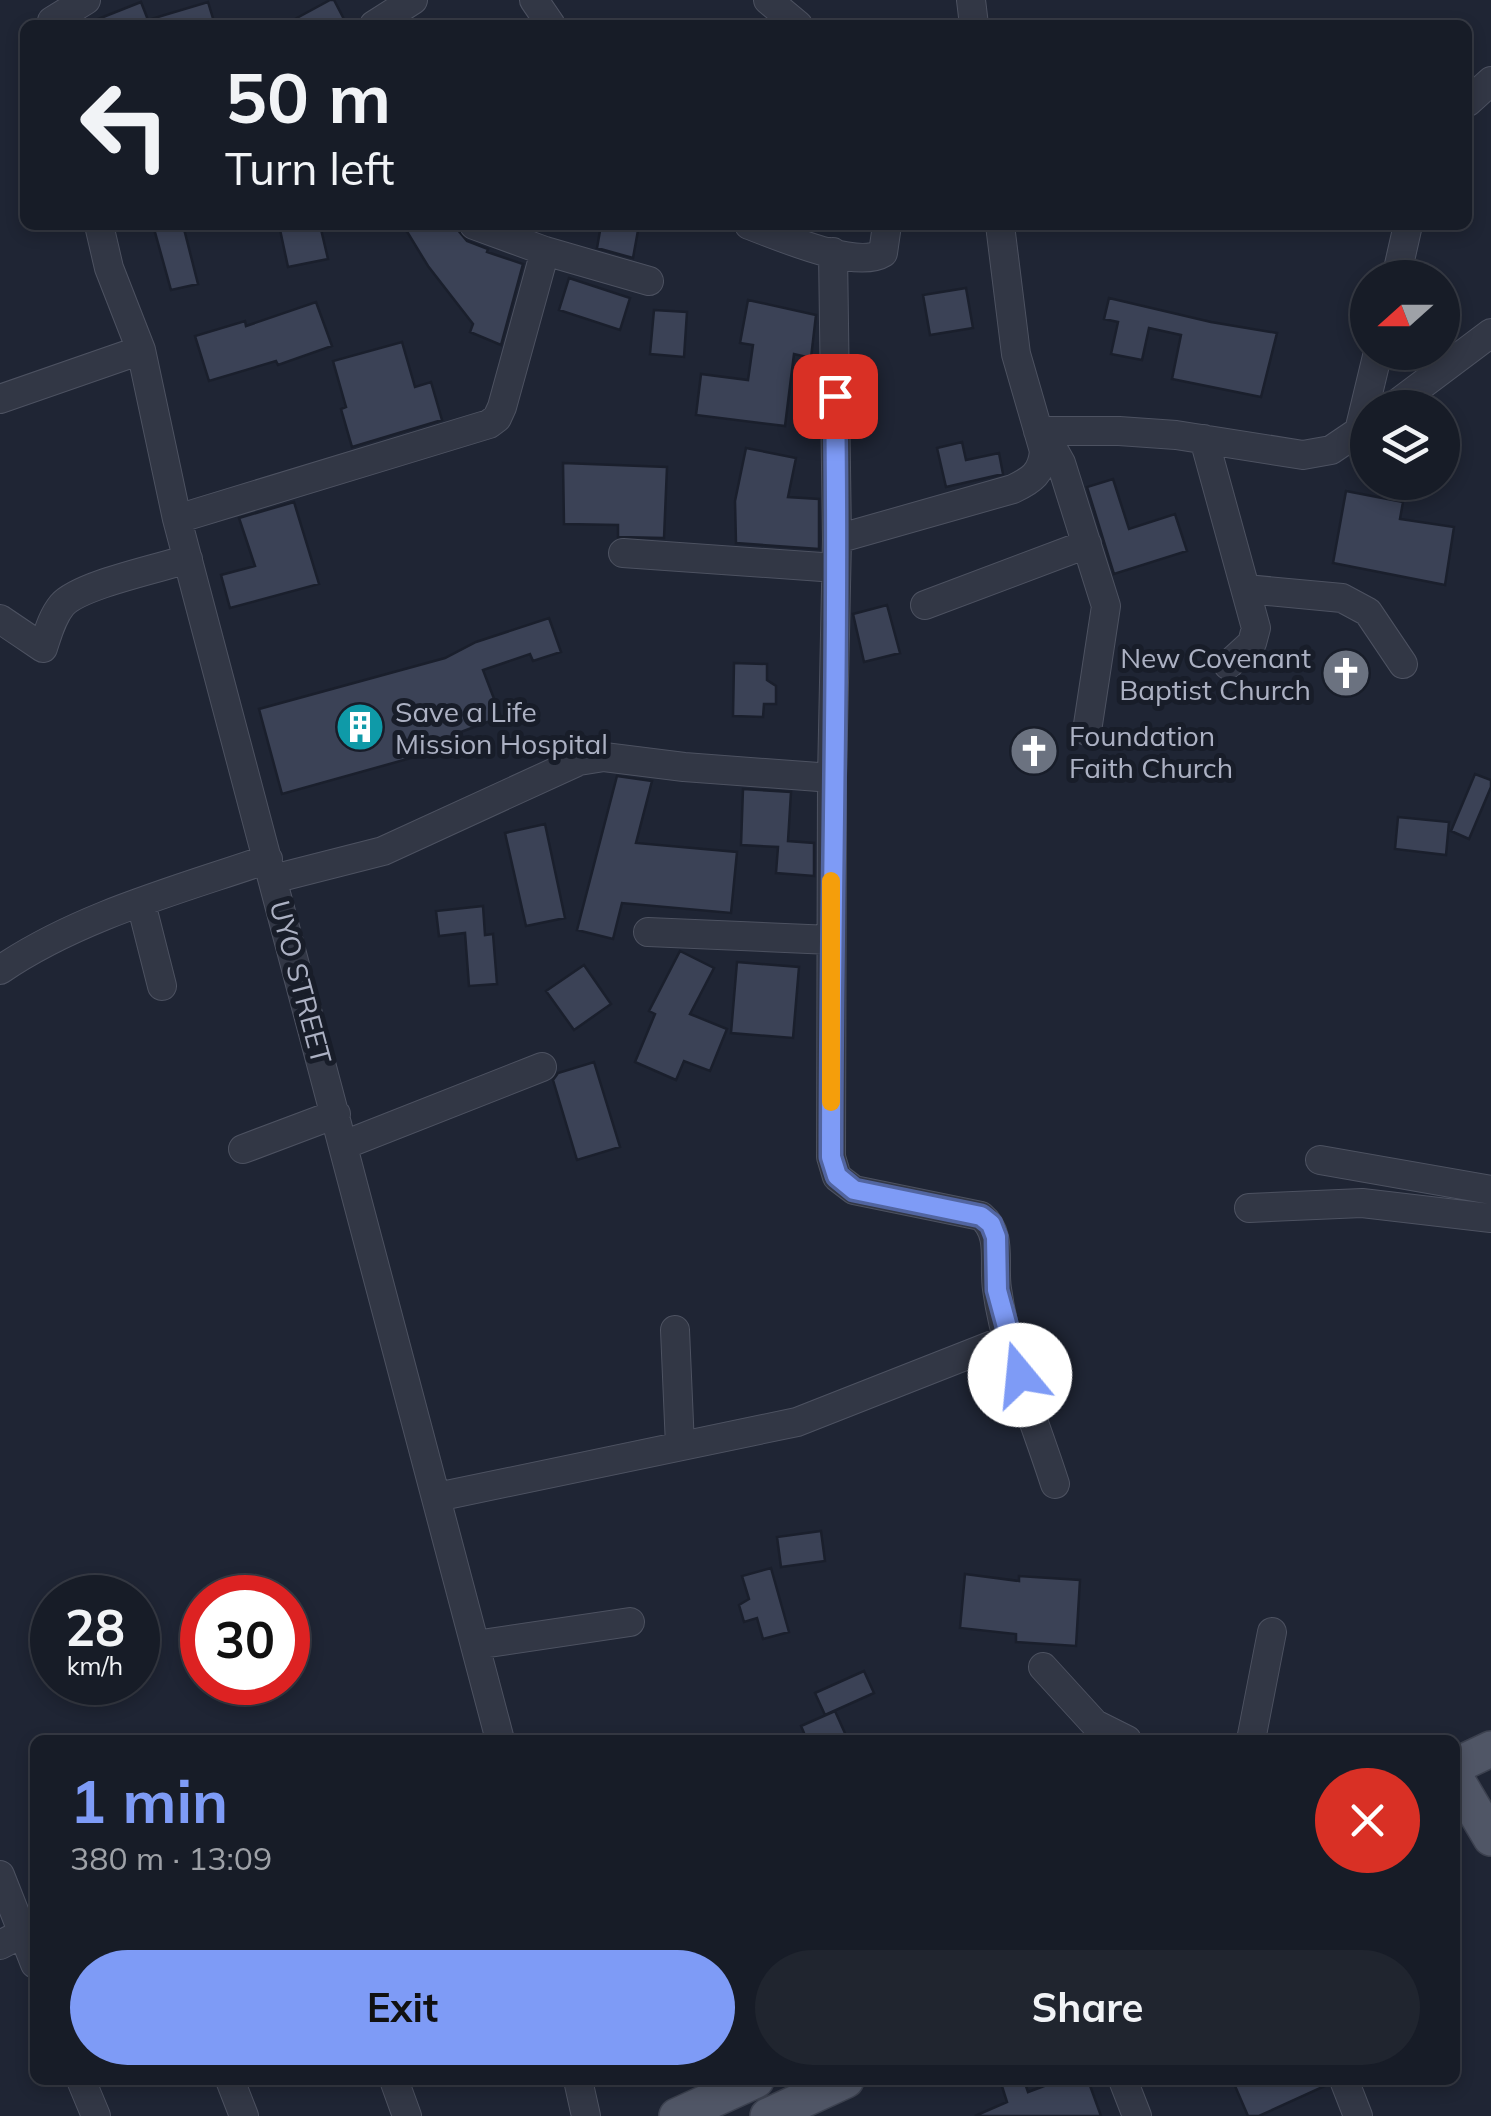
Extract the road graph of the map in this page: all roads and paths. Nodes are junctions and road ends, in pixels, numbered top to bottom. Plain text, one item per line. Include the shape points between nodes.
1 (86, 0) edge
2 (413, 0) edge
3 (768, 0) edge
4 (51, 15) edge
5 (382, 20) edge
6 (792, 20) edge
7 (1491, 82) edge
8 (1472, 99) edge
9 (100, 230) edge
10 (487, 230) edge
11 (765, 230) edge
12 (887, 230) edge
13 (1001, 230) edge
14 (1407, 230) edge
15 (545, 252) junction
16 (833, 252) junction
17 (1400, 260) edge
18 (649, 282) dead end
19 (1491, 334) edge
20 (141, 350) junction
21 (1415, 390) edge
22 (0, 399) edge
23 (1350, 437) edge
24 (1204, 439) junction
25 (1041, 441) junction
26 (177, 519) junction
27 (837, 539) junction
28 (1086, 544) junction
29 (623, 554) dead end
30 (188, 559) junction
31 (836, 568) junction
32 (1246, 589) junction
33 (925, 605) dead end
34 (0, 619) edge
35 (1403, 664) dead end
36 (1228, 665) dead end
37 (1088, 731) dead end
38 (832, 778) junction
39 (271, 869) junction
40 (141, 903) junction
41 (648, 932) dead end
42 (831, 940) junction
43 (0, 970) edge
44 (162, 986) dead end
45 (542, 1066) dead end
46 (336, 1114) junction
47 (344, 1145) junction
48 (243, 1149) dead end
49 (1320, 1160) dead end
50 (1491, 1190) edge
51 (1249, 1208) dead end
52 (1491, 1218) edge
53 (674, 1330) dead end
54 (1008, 1339) junction
55 (680, 1446) junction
56 (1055, 1484) dead end
57 (437, 1497) junction
58 (630, 1622) dead end
59 (1272, 1632) dead end
60 (475, 1645) junction
61 (1043, 1666) dead end
62 (499, 1735) edge
63 (1117, 1735) edge
64 (1252, 1735) edge
65 (1473, 1778) edge
66 (1491, 1838) edge
67 (2, 1889) edge
68 (11, 1939) edge
69 (30, 1959) edge
70 (83, 2085) edge
71 (232, 2085) edge
72 (396, 2085) edge
73 (579, 2085) edge
74 (745, 2085) edge
75 (835, 2085) edge
76 (1125, 2085) edge
77 (1346, 2085) edge
78 (96, 2116) edge
79 (244, 2116) edge
80 (407, 2116) edge
81 (586, 2116) edge
82 (677, 2116) edge
83 (768, 2116) edge
84 (1138, 2116) edge
85 (1358, 2116) edge

1 - 4 street
2 - 5 street
3 - 6 street
7 - 8 street
9 - 20 street, UYO STREET
10 - 15 street
11 - 16 street
12 - 16 street via 877,257
13 - 25 street via 1016,354
14 - 17 street
15 - 18 street
15 - 26 street via 502,406 489,424
16 - 27 street
19 - 21 street
20 - 22 street
20 - 26 street, UYO STREET
23 - 24 street via 1314,454
24 - 25 street via 1120,431
24 - 32 street
25 - 27 street via 1043,466 1032,480
25 - 28 street via 1062,464
26 - 30 street, UYO STREET
27 - 31 street
28 - 33 street
28 - 37 street via 1106,606
29 - 31 street
30 - 34 street via 80,592 54,617 43,648
30 - 39 street, UYO STREET
31 - 38 street
32 - 35 street via 1342,598 1368,612
32 - 36 street via 1255,636
38 - 39 street via 604,757 578,761 382,851
38 - 42 street
39 - 40 street
39 - 46 street, UYO STREET
40 - 43 street via 28,951
40 - 44 street
41 - 42 street
42 - 54 street via 831,1157 837,1176 854,1190 981,1216 991,1224
45 - 47 street
46 - 47 street, UYO STREET
46 - 48 street
47 - 57 street, UYO STREET
49 - 50 street
51 - 52 street via 1362,1203
53 - 55 street
54 - 55 street via 797,1422
54 - 56 street
55 - 57 street
57 - 60 street, UYO STREET
58 - 60 street
59 - 64 street
60 - 62 street, UYO STREET
61 - 63 street via 1095,1724
65 - 66 main road
67 - 68 street
68 - 69 street
70 - 78 street
71 - 79 street
72 - 80 street
73 - 81 street
74 - 82 main road
75 - 83 main road
76 - 84 street
77 - 85 street

